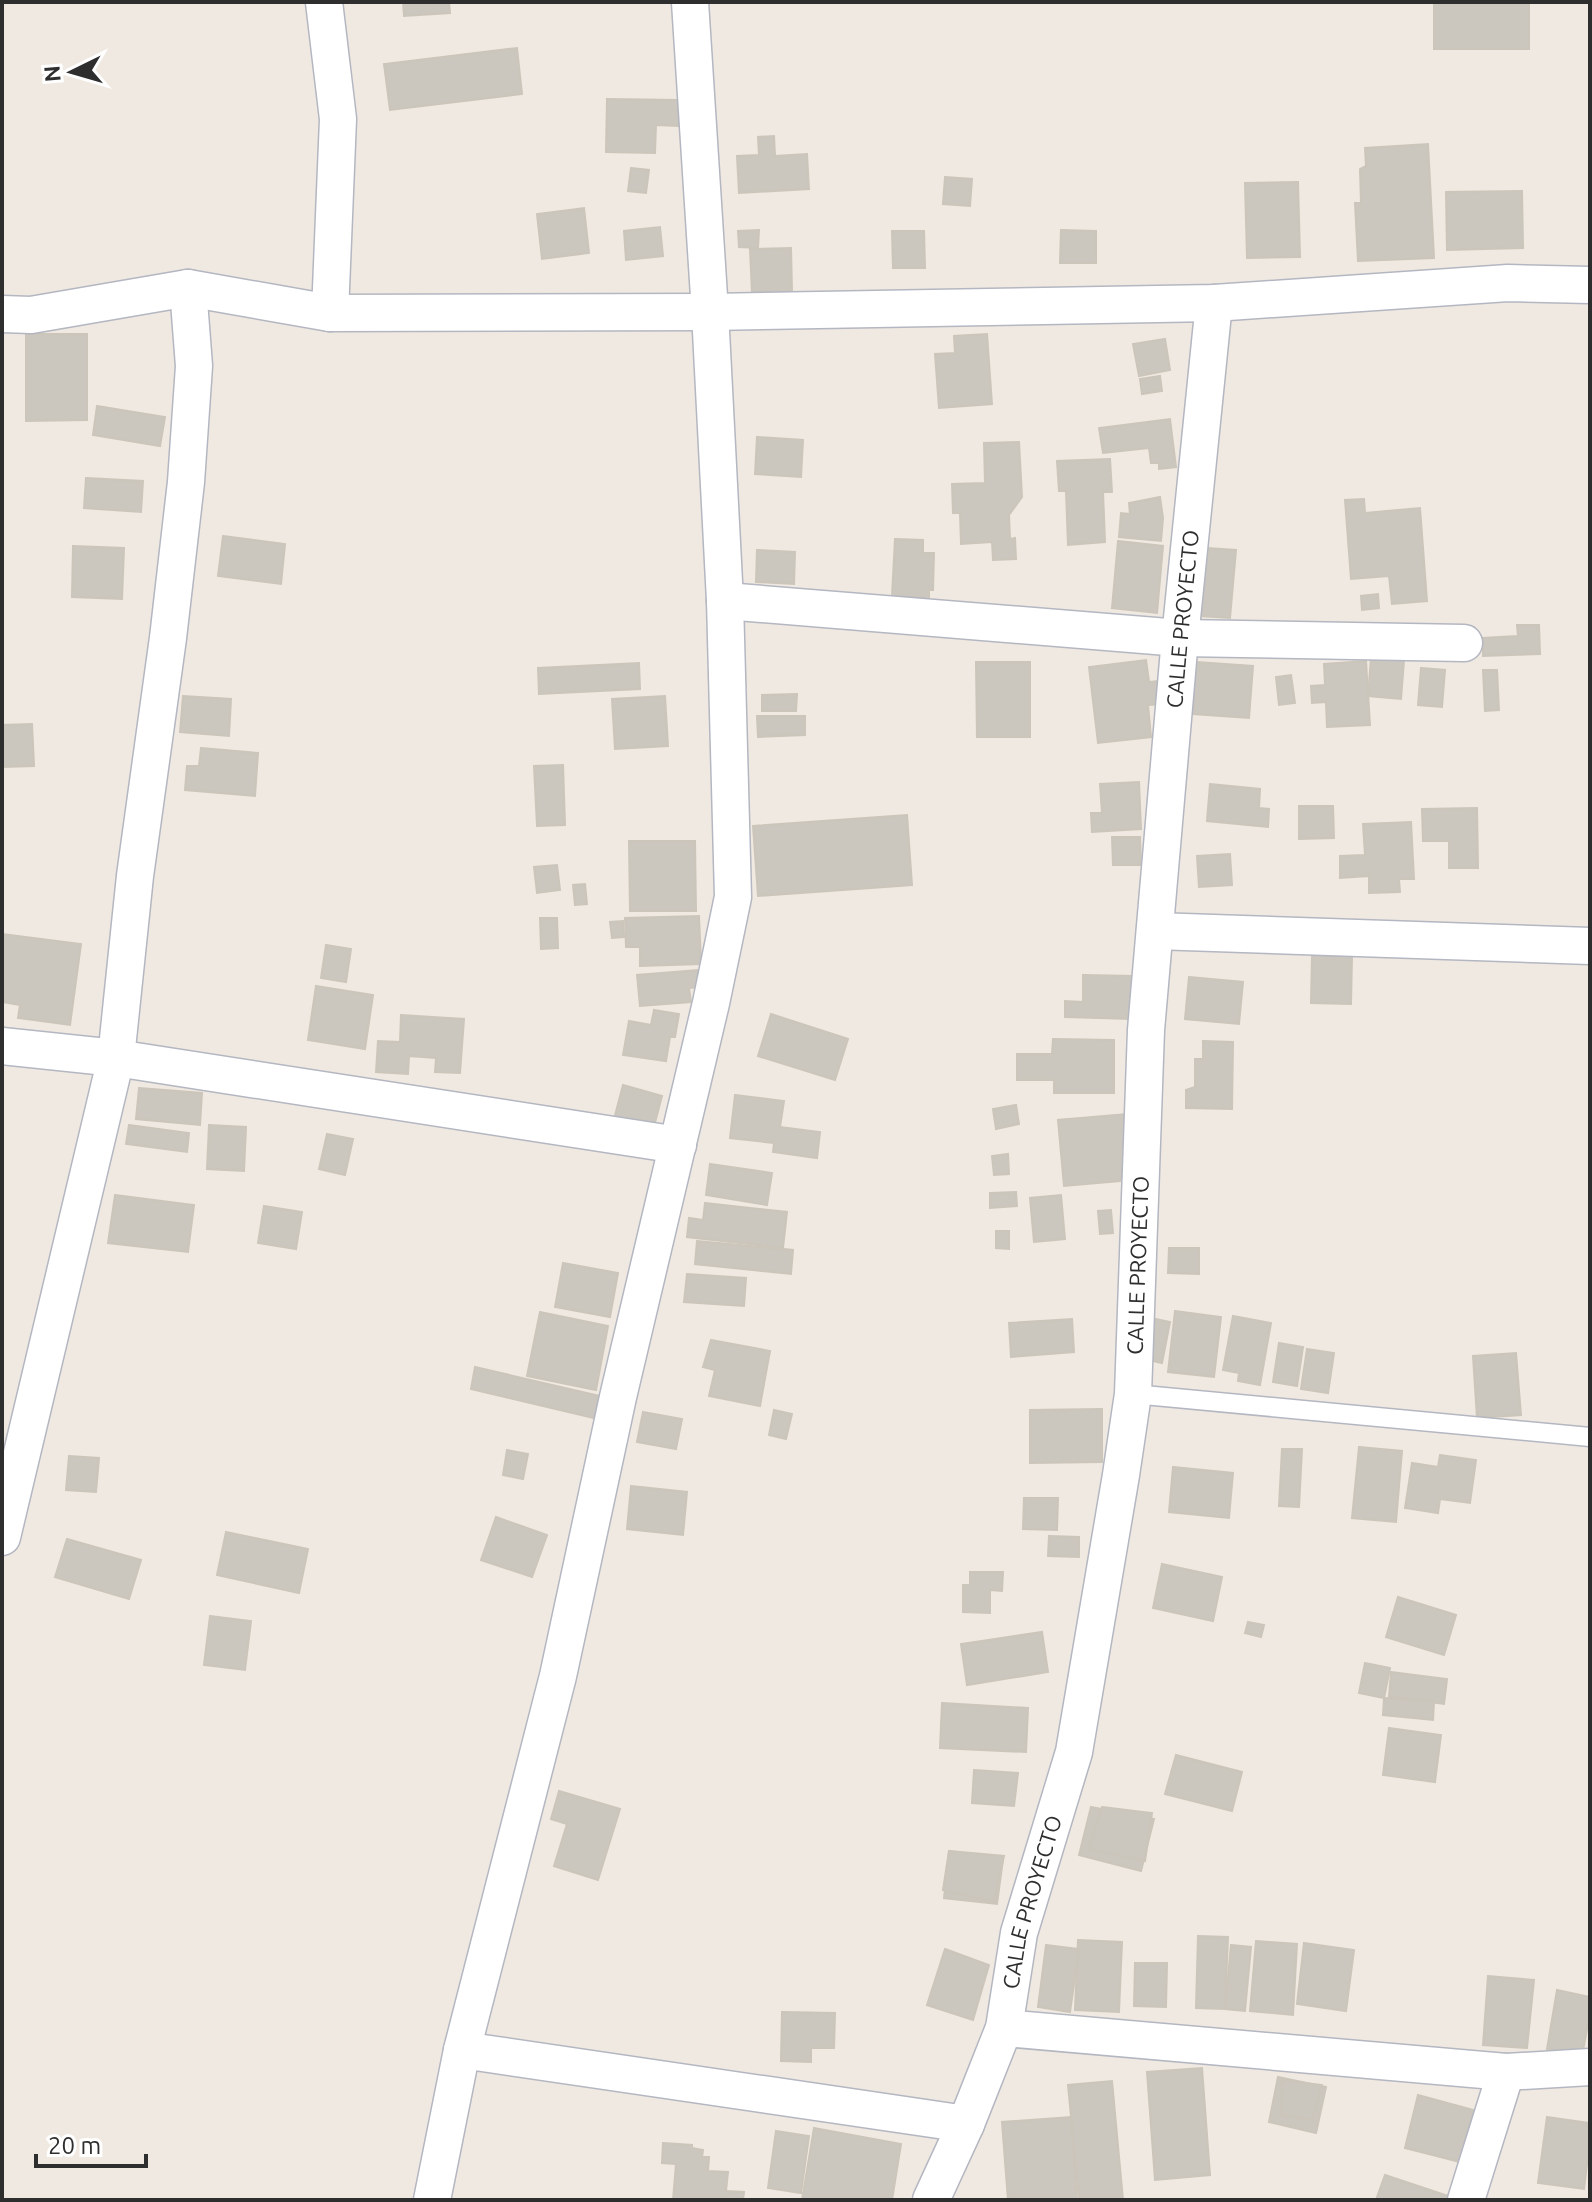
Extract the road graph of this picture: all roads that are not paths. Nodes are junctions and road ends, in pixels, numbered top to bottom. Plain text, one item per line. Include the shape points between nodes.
1 (324, 2) edge
2 (690, 2) edge
3 (1590, 285) edge
4 (188, 288) junction
5 (1214, 303) junction
6 (710, 312) junction
7 (330, 313) junction
8 (2, 314) edge
9 (725, 601) junction
10 (1180, 638) junction
11 (1464, 643) dead end
12 (1155, 931) junction
13 (1590, 946) edge
14 (2, 1046) edge
15 (116, 1058) junction
16 (678, 1145) junction
17 (1133, 1394) junction
18 (1590, 1437) edge
19 (9, 1470) edge
20 (2, 1537) edge
21 (1004, 2028) junction
22 (462, 2050) junction
23 (1590, 2067) edge
24 (1506, 2072) junction
25 (966, 2124) junction
26 (432, 2200) edge
27 (931, 2200) edge
28 (1466, 2200) edge

1 - 7 street via 338,119
2 - 6 street
3 - 5 street via 1508,283
4 - 7 street
4 - 8 street via 31,315
4 - 15 street via 194,366 186,482
5 - 6 street
5 - 10 street, CALLE PROYECTO
6 - 7 street
6 - 9 street
9 - 10 street
9 - 16 street via 733,897
10 - 11 street
10 - 12 street, CALLE PROYECTO
12 - 13 street
12 - 17 street, CALLE PROYECTO via 1146,1030
14 - 15 street
15 - 16 street
15 - 19 street
16 - 22 street via 558,1676
17 - 18 lane
17 - 21 street, CALLE PROYECTO via 1074,1752 1019,1933
19 - 20 street
21 - 24 street
21 - 25 street, CALLE PROYECTO
22 - 25 street
22 - 26 street
23 - 24 street
24 - 28 street
25 - 27 street, CALLE PROYECTO

